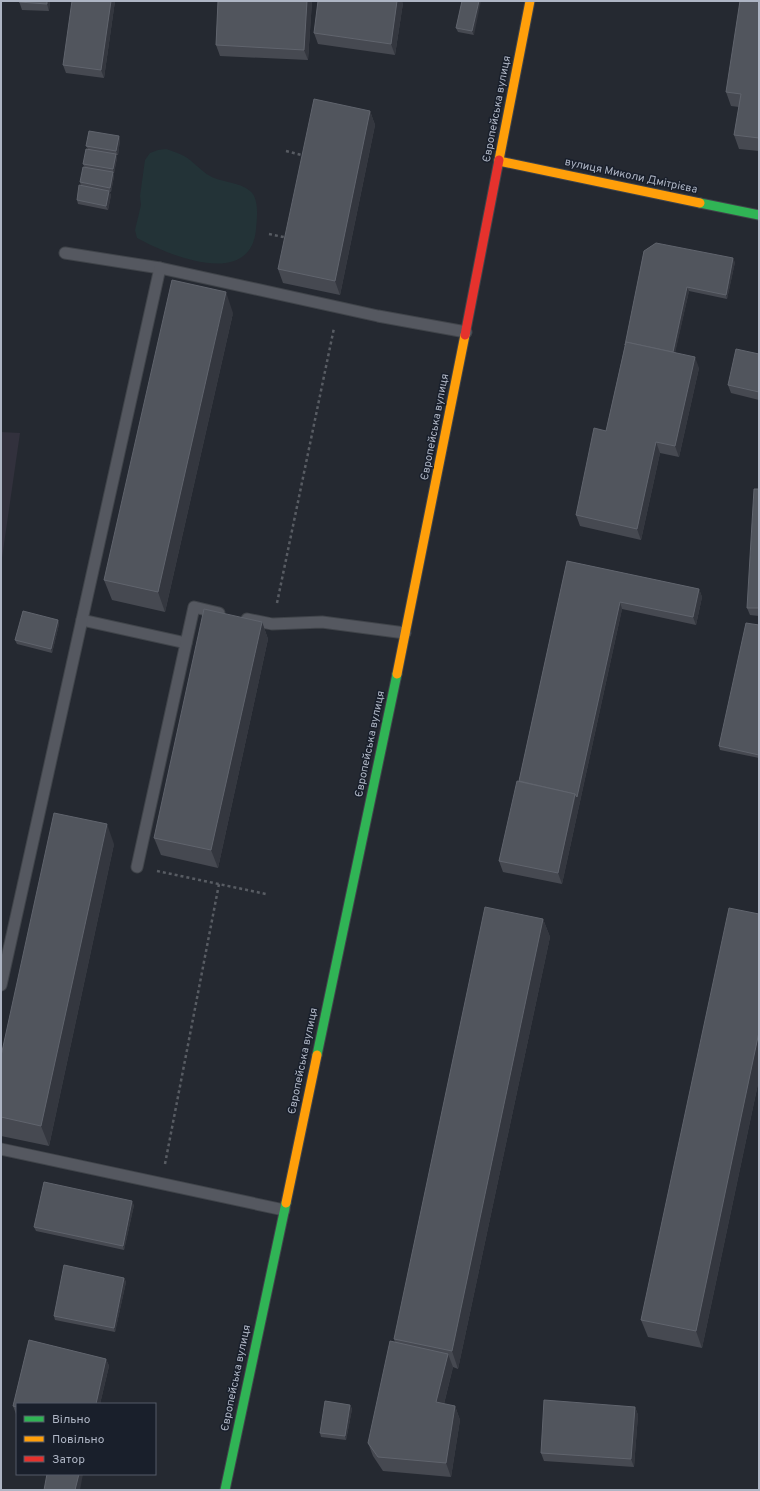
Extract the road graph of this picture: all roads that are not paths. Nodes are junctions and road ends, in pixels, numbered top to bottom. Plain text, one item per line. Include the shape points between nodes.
1 (530, 1) edge
2 (499, 161) junction
3 (759, 215) edge
4 (65, 253) dead end
5 (160, 268) junction
6 (466, 332) junction
7 (82, 620) junction
8 (406, 633) junction
9 (186, 643) junction
10 (137, 867) road end
11 (1, 985) edge
12 (1, 1149) edge
13 (284, 1210) junction
14 (225, 1490) edge

1 - 2 main road, Європейська вулиця
2 - 3 main road, вулиця Миколи Дмітрієва
2 - 6 main road, Європейська вулиця
4 - 5 lane
5 - 6 lane
5 - 7 lane
6 - 8 main road, Європейська вулиця
7 - 9 lane
7 - 11 lane
8 - 9 lane via 322,622 272,624 194,607
8 - 13 main road, Європейська вулиця
9 - 10 lane
12 - 13 lane
13 - 14 main road, Європейська вулиця

